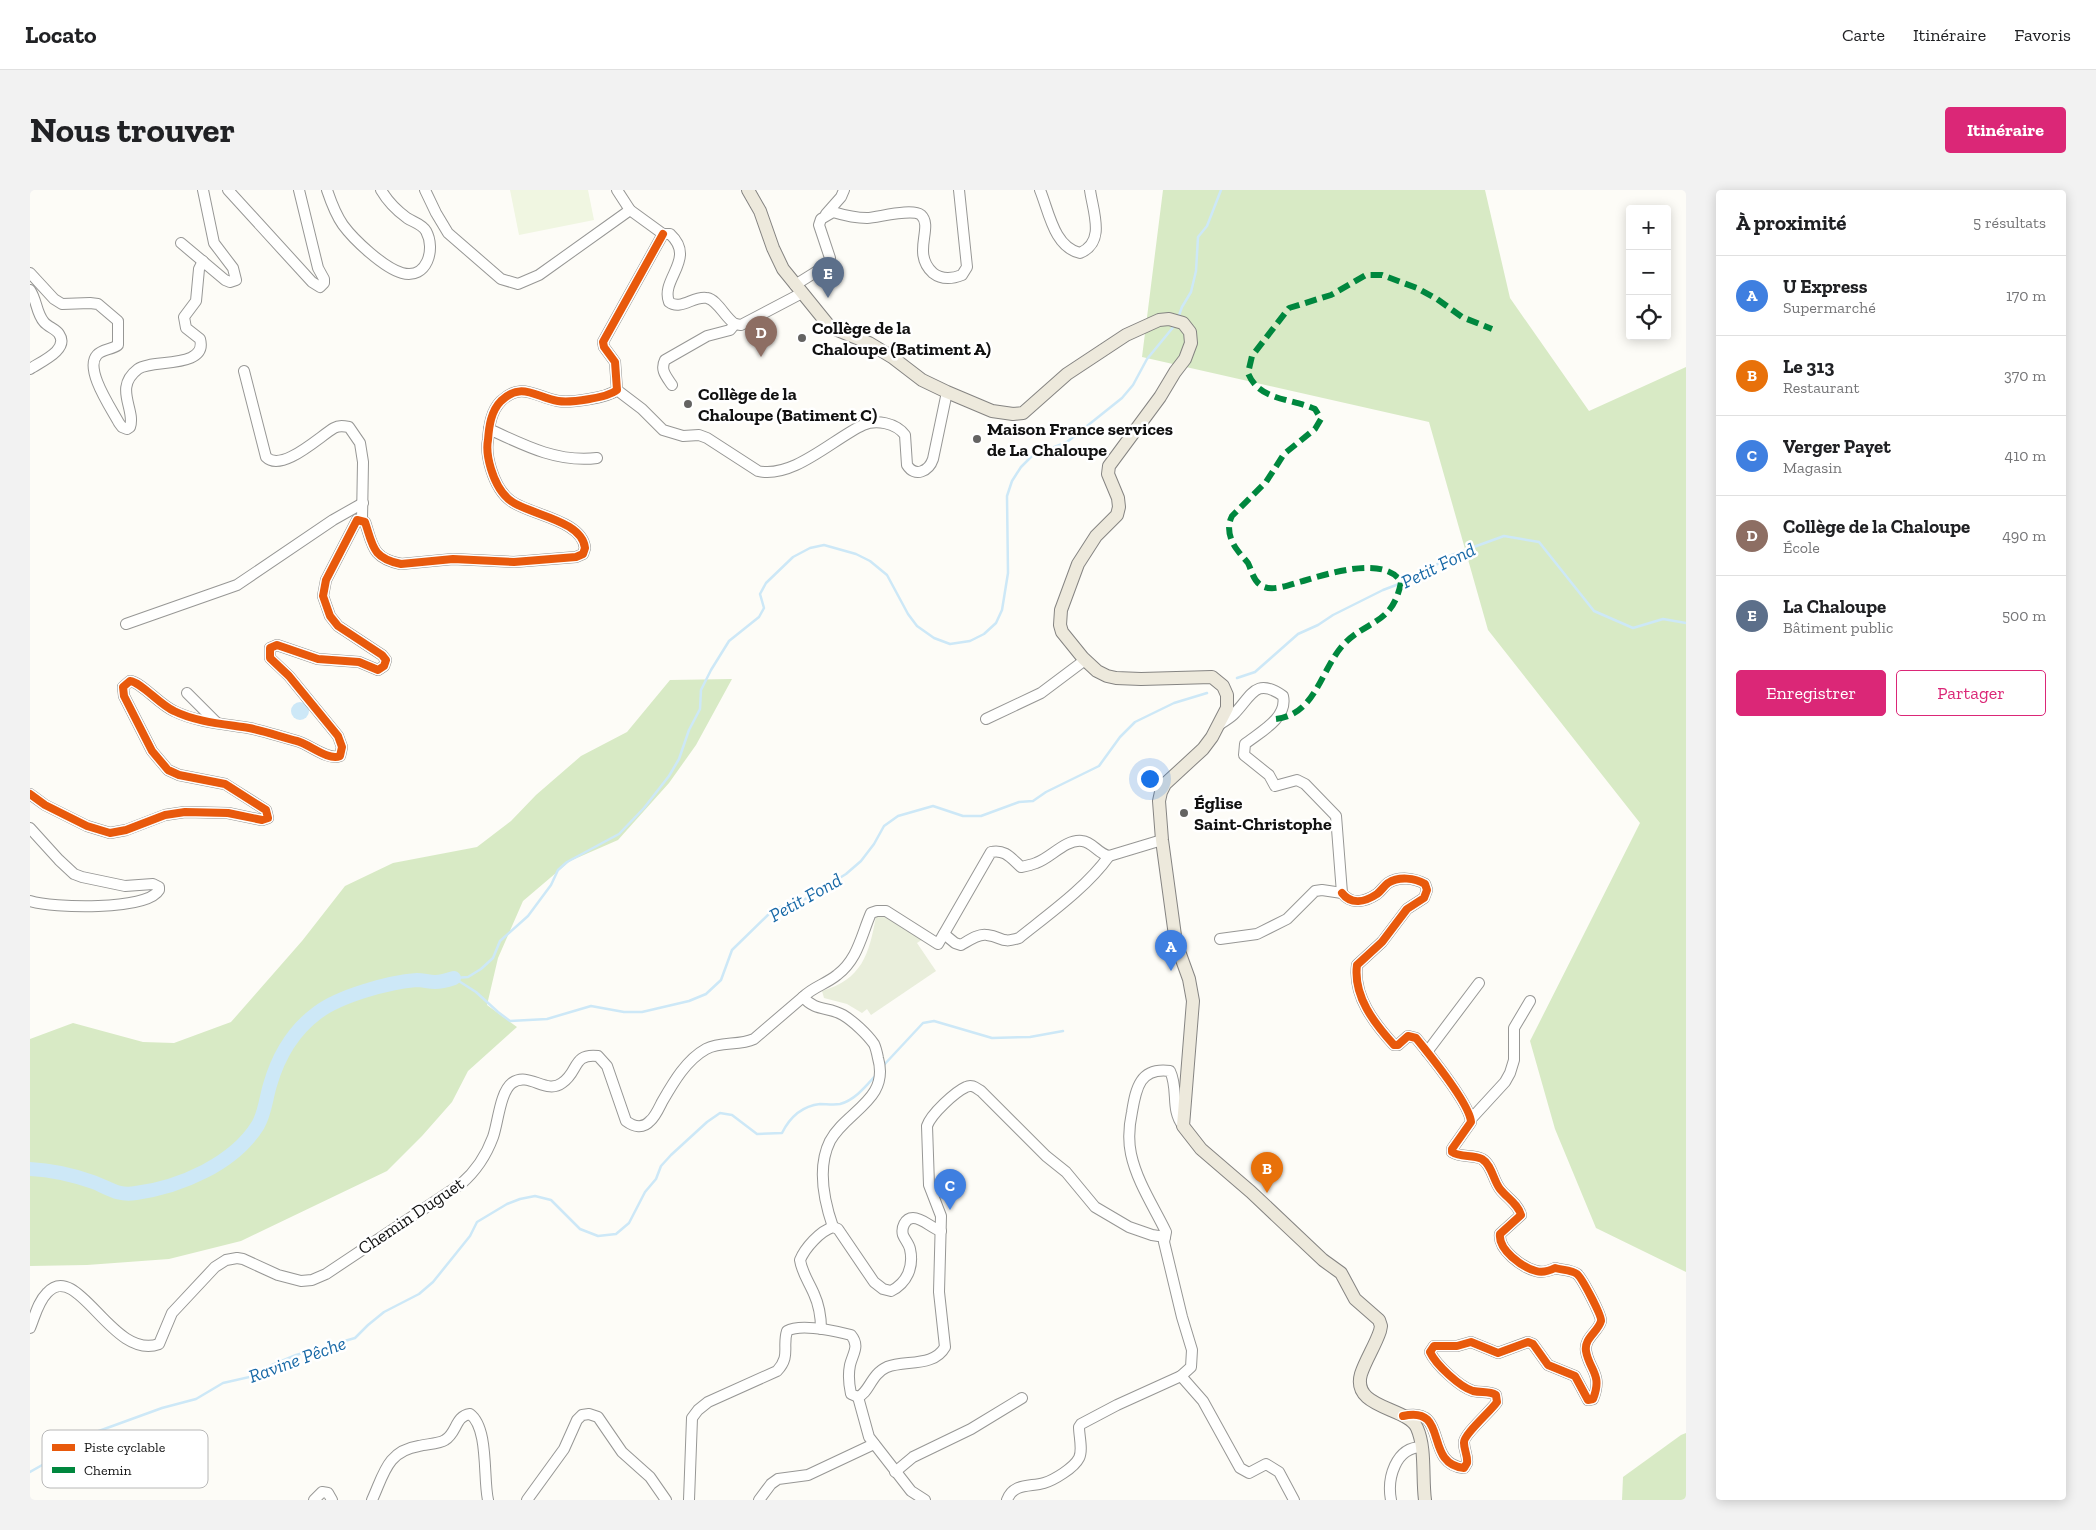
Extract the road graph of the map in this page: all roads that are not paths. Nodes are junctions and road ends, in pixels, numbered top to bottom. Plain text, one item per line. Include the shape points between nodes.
1 (203, 190) edge
2 (228, 190) edge
3 (299, 190) edge
4 (328, 190) edge
5 (381, 190) edge
6 (425, 190) edge
7 (618, 190) edge
8 (748, 190) edge
9 (844, 190) edge
10 (959, 190) edge
11 (1040, 190) edge
12 (1090, 190) edge
13 (630, 210) junction
14 (826, 214) junction
15 (662, 234) junction
16 (182, 243) dead end
17 (203, 261) junction
18 (30, 273) edge
19 (798, 289) junction
20 (30, 290) edge
21 (735, 324) junction
22 (30, 369) edge
23 (244, 372) dead end
24 (672, 385) dead end
25 (617, 390) junction
26 (947, 392) junction
27 (489, 429) junction
28 (597, 458) dead end
29 (363, 503) junction
30 (362, 520) junction
31 (126, 624) dead end
32 (1085, 660) junction
33 (187, 694) dead end
34 (986, 719) dead end
35 (218, 723) junction
36 (1219, 725) junction
37 (30, 794) edge
38 (30, 828) edge
39 (1162, 840) junction
40 (1109, 856) junction
41 (1342, 893) junction
42 (30, 901) edge
43 (944, 934) junction
44 (1220, 939) dead end
45 (1480, 983) dead end
46 (803, 997) junction
47 (1530, 1001) dead end
48 (1427, 1052) junction
49 (1471, 1119) junction
50 (1183, 1126) junction
51 (833, 1227) junction
52 (941, 1231) junction
53 (1165, 1237) junction
54 (30, 1328) edge
55 (821, 1330) junction
56 (1181, 1376) junction
57 (858, 1397) junction
58 (1022, 1398) dead end
59 (1403, 1416) junction
60 (874, 1444) junction
61 (1422, 1447) junction
62 (895, 1472) junction
63 (314, 1500) edge
64 (332, 1500) edge
65 (372, 1500) edge
66 (488, 1500) edge
67 (527, 1500) edge
68 (666, 1500) edge
69 (690, 1500) edge
70 (759, 1500) edge
71 (925, 1500) edge
72 (1007, 1500) edge
73 (1294, 1500) edge
74 (1391, 1500) edge
75 (1425, 1500) edge

1 - 17 street via 214,243 233,268 236,280 225,280
2 - 3 street via 320,287 324,278 318,268
4 - 5 street via 343,225 363,246 394,270 405,274 418,271 430,258 425,229 390,204
6 - 13 street via 448,234 501,279 518,284 539,275
7 - 13 street
8 - 19 main road via 783,269
9 - 14 street
10 - 14 street via 967,267 962,275 953,278 935,274 926,266 922,255 924,220 920,215 912,212 866,218 833,212
11 - 12 street via 1059,239 1065,247 1080,253 1092,246 1095,238
13 - 15 street
14 - 19 street via 819,226 830,258 827,265
15 - 21 street via 670,234 680,247 678,266 667,292 669,302 680,305 706,298 712,300
15 - 25 street via 603,342 615,362
16 - 17 street
17 - 18 street via 199,269 196,301 184,317 186,328 200,340 199,351 184,361 149,364 131,376 126,390 132,422 127,429 119,423 92,366 98,353 118,345 118,321 98,304 62,304
19 - 21 street via 741,325
19 - 26 main road via 830,327 869,343 922,380
20 - 22 street via 40,317 58,332 61,344 56,352
21 - 24 street via 730,330 706,336 665,360 663,372
23 - 29 street via 268,459 280,460 298,453 335,427 350,427 360,443
25 - 26 street via 663,430 682,436 707,438 758,471 765,472 785,469 863,425 877,423 893,426 905,435 910,468 917,472 927,469 933,459
25 - 27 street via 608,396 562,401 528,391 510,394 499,403
26 - 32 main road via 992,411 1023,412 1067,374 1149,324 1169,319 1184,323 1190,332 1191,343 1185,359 1109,466 1108,474 1119,507 1078,564 1060,610 1062,632
27 - 28 street via 522,445 569,459
27 - 30 street via 488,459 502,492 518,505 567,525 582,538 585,548 582,554 514,562 453,560 401,564 379,555
29 - 30 street
29 - 31 street via 237,585
30 - 35 street via 354,524 326,580 323,596 330,616 338,626 382,655 386,660 384,666 378,670 359,662 318,659 277,645 270,648 269,655 338,736 342,747 340,756 332,757 300,742 259,730
32 - 34 street via 1041,693
32 - 36 main road via 1097,671 1116,678 1212,677 1224,686 1227,695 1227,708
33 - 35 street
35 - 37 street via 172,710 135,682 130,681 123,687 124,696 152,751 168,770 225,784 266,810 266,819 219,812 185,812 165,815 110,833 87,826
36 - 39 main road via 1203,749 1171,778 1161,792
36 - 41 street via 1235,714 1251,692 1261,687 1274,689 1283,696 1285,704 1279,715 1245,744 1244,755 1269,775 1275,786 1297,780 1305,784 1336,816
38 - 42 street via 59,860 82,878 125,886 154,884 159,887 153,896 123,904 66,906
39 - 40 street
39 - 50 main road via 1176,943 1193,1001
40 - 43 street via 1086,882 1019,938 1008,942 987,934 961,945
40 - 43 street via 1078,840 1037,863 1021,867 1004,852 991,852
41 - 44 street via 1315,891 1287,919 1264,931
41 - 48 street via 1347,899 1365,900 1377,894 1388,882 1403,878 1417,879 1425,884 1424,898 1407,909 1382,942 1363,957 1357,965 1356,975 1369,1012 1394,1045 1411,1036
43 - 46 street via 938,944 886,911 871,913 860,945 849,964
45 - 48 street
46 - 51 street via 817,1008 844,1015 875,1045 881,1066 878,1086 836,1132 825,1154 825,1205
46 - 54 street, Chemin Duguet via 754,1039 705,1050 685,1067 651,1121 644,1125 637,1127 626,1121 607,1066 598,1056 588,1054 581,1057 560,1085 517,1080 509,1085 493,1137 473,1174 326,1274 312,1280 278,1275 244,1259 226,1260 184,1299 172,1313 159,1344 151,1347 135,1345 121,1336 71,1288 55,1288 47,1292
47 - 49 street via 1514,1028 1514,1060 1510,1073
48 - 49 street via 1448,1079
49 - 59 street via 1452,1152 1484,1160 1499,1188 1519,1207 1521,1215 1500,1234 1501,1246 1538,1272 1555,1268 1576,1273 1584,1282 1601,1317 1586,1349 1596,1374 1595,1393 1588,1400 1575,1376 1548,1366 1528,1342 1498,1352 1471,1342 1457,1346 1439,1345 1430,1352 1433,1358 1460,1384 1470,1390 1496,1395 1497,1402 1489,1413 1466,1434 1463,1442 1467,1463 1464,1468 1447,1462 1438,1448 1434,1427 1429,1420 1412,1414
50 - 53 street via 1176,1117 1174,1078 1170,1071 1151,1072 1136,1089 1129,1138 1137,1173 1166,1232
50 - 59 main road via 1201,1149 1341,1273 1354,1299 1379,1320 1380,1331 1361,1374 1361,1384 1370,1400
51 - 52 street via 843,1234 874,1282 891,1291 906,1281 909,1273 910,1251 903,1234 909,1218
51 - 55 street via 826,1229 800,1260 815,1294
52 - 53 street via 941,1216 928,1185 927,1126 936,1111 967,1086 974,1086 1066,1172 1095,1207 1129,1227
52 - 57 street via 938,1292 945,1347 929,1359 881,1370 872,1378 864,1394
53 - 56 street via 1192,1350 1191,1367
55 - 57 street via 850,1335 856,1341 849,1383 851,1394
55 - 69 street via 792,1328 787,1331 786,1356 777,1371 708,1402 698,1410 691,1423
56 - 72 street via 1081,1424 1079,1457 1072,1466 1044,1483 1024,1485 1011,1492
56 - 73 street via 1203,1401 1240,1468 1249,1473 1266,1464 1280,1472
57 - 60 street
58 - 62 street via 970,1429 913,1457
59 - 61 main road via 1417,1427
60 - 62 street
60 - 70 street via 808,1475 778,1479 770,1484
61 - 74 street via 1409,1449 1393,1468 1389,1484
61 - 75 main road
62 - 71 street via 910,1491
63 - 64 street via 322,1492 328,1492
65 - 66 street via 393,1456 410,1447 445,1441 459,1419 470,1414 474,1416 481,1437
67 - 68 street via 564,1449 577,1420 590,1414 598,1417 622,1452 650,1477

